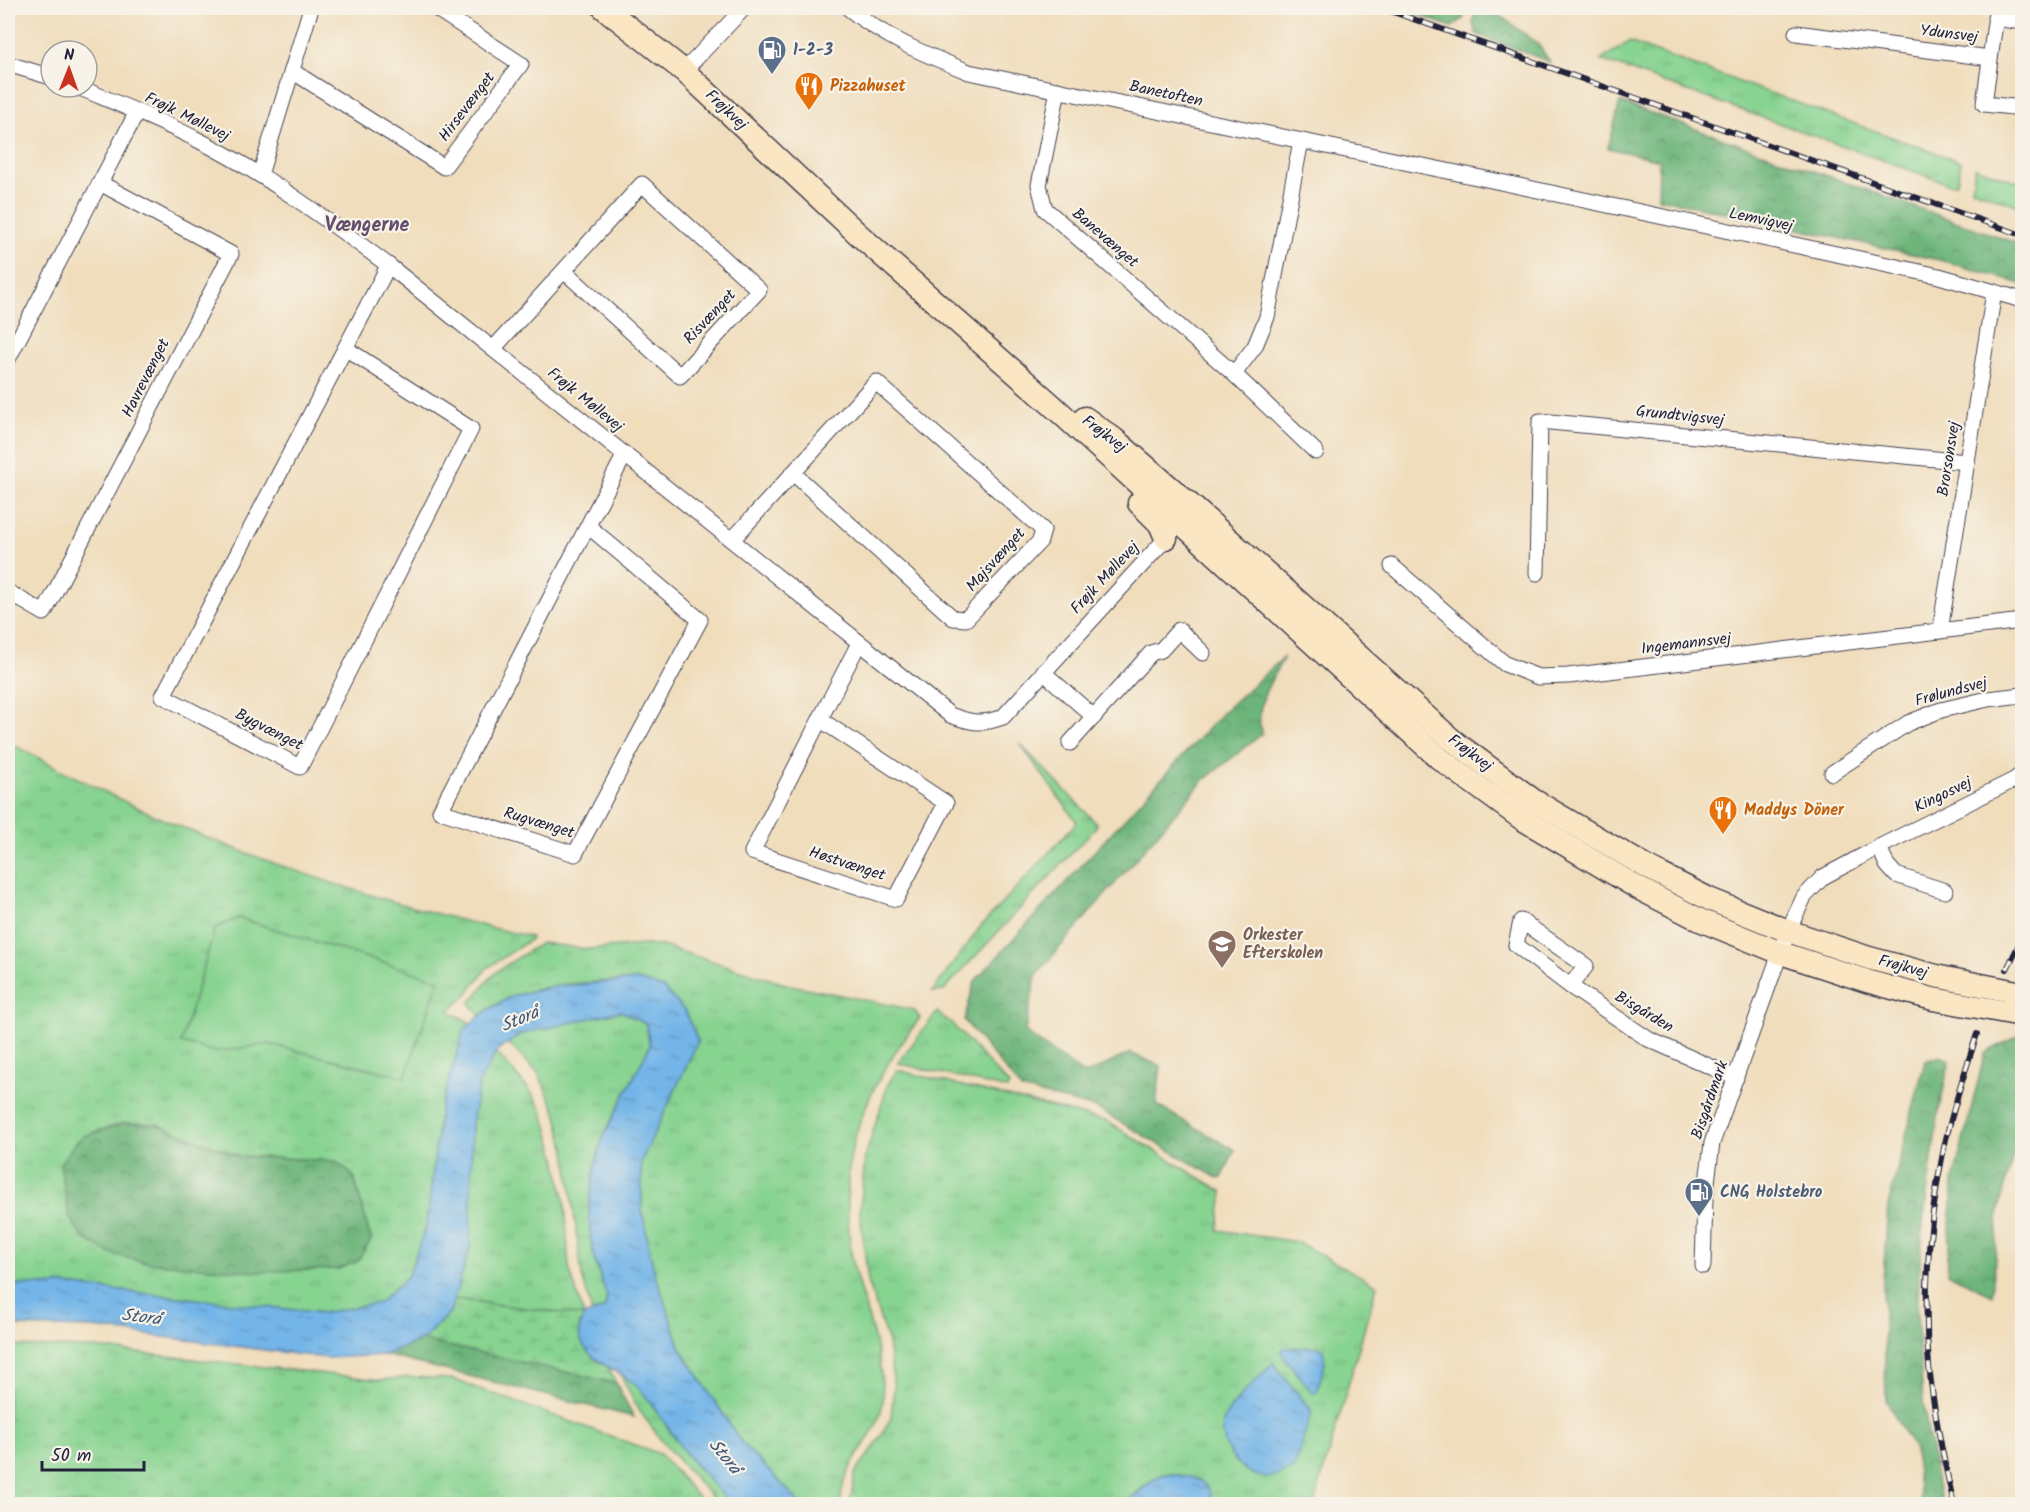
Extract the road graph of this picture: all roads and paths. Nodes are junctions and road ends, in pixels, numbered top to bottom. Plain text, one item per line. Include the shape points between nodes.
1 (311, 8) edge
2 (435, 8) edge
3 (604, 8) edge
4 (744, 8) edge
5 (848, 8) edge
6 (1996, 13) edge
7 (2022, 22) edge
8 (1796, 33) dead end
9 (1990, 58) junction
10 (8, 64) edge
11 (292, 71) junction
12 (684, 71) junction
13 (39, 73) edge
14 (1058, 90) junction
15 (99, 96) edge
16 (2022, 108) edge
17 (137, 112) junction
18 (1301, 141) junction
19 (260, 175) junction
20 (1491, 180) joint
21 (100, 183) junction
22 (388, 265) junction
23 (564, 271) junction
24 (1994, 292) junction
25 (2022, 300) edge
26 (345, 348) junction
27 (493, 349) junction
28 (8, 360) edge
29 (1005, 363) junction
30 (1234, 374) junction
31 (1316, 452) dead end
32 (625, 454) junction
33 (1967, 462) junction
34 (793, 473) junction
35 (1181, 523) junction
36 (588, 526) junction
37 (732, 540) junction
38 (1392, 566) dead end
39 (1537, 573) dead end
40 (8, 592) edge
41 (2022, 621) edge
42 (1940, 631) junction
43 (859, 643) junction
44 (1203, 653) dead end
45 (1043, 672) junction
46 (2022, 694) edge
47 (1094, 717) junction
48 (821, 720) junction
49 (1070, 743) dead end
50 (1832, 773) dead end
51 (2022, 774) edge
52 (1879, 847) junction
53 (1945, 891) dead end
54 (1784, 942) junction
55 (1570, 986) junction
56 (2022, 993) edge
57 (2022, 1015) edge
58 (1736, 1078) junction
59 (1703, 1266) dead end

1 - 11 street
2 - 11 street, Hirsevænget via 521,64 444,167
3 - 12 street, Frøjkvej
4 - 12 street
5 - 14 street, Banetoften via 871,26 940,61 969,72
6 - 7 street, Ydunsvej
6 - 9 street, Ydunsvej
8 - 9 street, Ydunsvej
9 - 16 street, Ydunsvej via 1984,104
10 - 13 street
11 - 19 street
12 - 29 street, Frøjkvej via 858,234
14 - 18 street, Banetoften
14 - 30 street, Banevænget via 1039,185 1045,209
15 - 17 street, Frøjk Møllevej
17 - 19 street, Frøjk Møllevej via 193,137
17 - 21 street
18 - 20 street, Banetoften
18 - 30 street via 1267,317 1255,346
19 - 22 street, Frøjk Møllevej
20 - 24 street, Lemvigvej via 1940,276
21 - 28 street
21 - 40 street, Havrevænget via 231,254 44,613
22 - 26 street, Bygvænget
22 - 27 street, Frøjk Møllevej
23 - 23 street, Risvænget via 642,184 759,290 680,376
23 - 27 street, Risvænget
24 - 25 street, Lemvigvej
24 - 33 street, Brorsonsvej
26 - 26 street, Bygvænget via 163,696 300,767 471,429
27 - 32 street, Frøjk Møllevej
29 - 35 street, Frøjkvej
29 - 35 street, Frøjkvej via 1114,439
30 - 31 street, Banevænget
32 - 36 street, Rugvænget
32 - 37 street, Frøjk Møllevej
33 - 39 street, Grundtvigsvej via 1540,421
33 - 42 street, Brorsonsvej
34 - 34 street, Majsvænget via 876,382 1043,530 1040,542 966,619 953,618
34 - 37 street, Majsvænget
35 - 45 street, Frøjk Møllevej
35 - 54 street, Frøjkvej via 1533,800
36 - 36 street, Rugvænget via 440,811 575,854 700,620
37 - 43 street, Frøjk Møllevej
38 - 42 street, Ingemannsvej via 1505,664 1538,677
41 - 42 street, Ingemannsvej
43 - 45 street, Frøjk Møllevej via 950,716 970,722 1003,717
43 - 48 street, Høstvænget
44 - 47 street via 1179,630 1161,650 1151,653
45 - 47 street
46 - 50 street, Frølundsvej via 1941,710 1908,723
47 - 49 street
48 - 48 street, Høstvænget via 752,852 896,899 946,803
51 - 52 street, Kingosvej
52 - 53 street via 1896,875
52 - 54 street, Kingosvej via 1823,877 1804,897
54 - 56 street, Frøjkvej
54 - 57 street, Frøjkvej via 1870,982 1933,999
54 - 58 street, Bisgårdmark
55 - 55 street, Bisgården via 1586,966 1521,921 1516,945
55 - 58 street, Bisgården via 1648,1039
58 - 59 street, Bisgårdmark via 1712,1143

